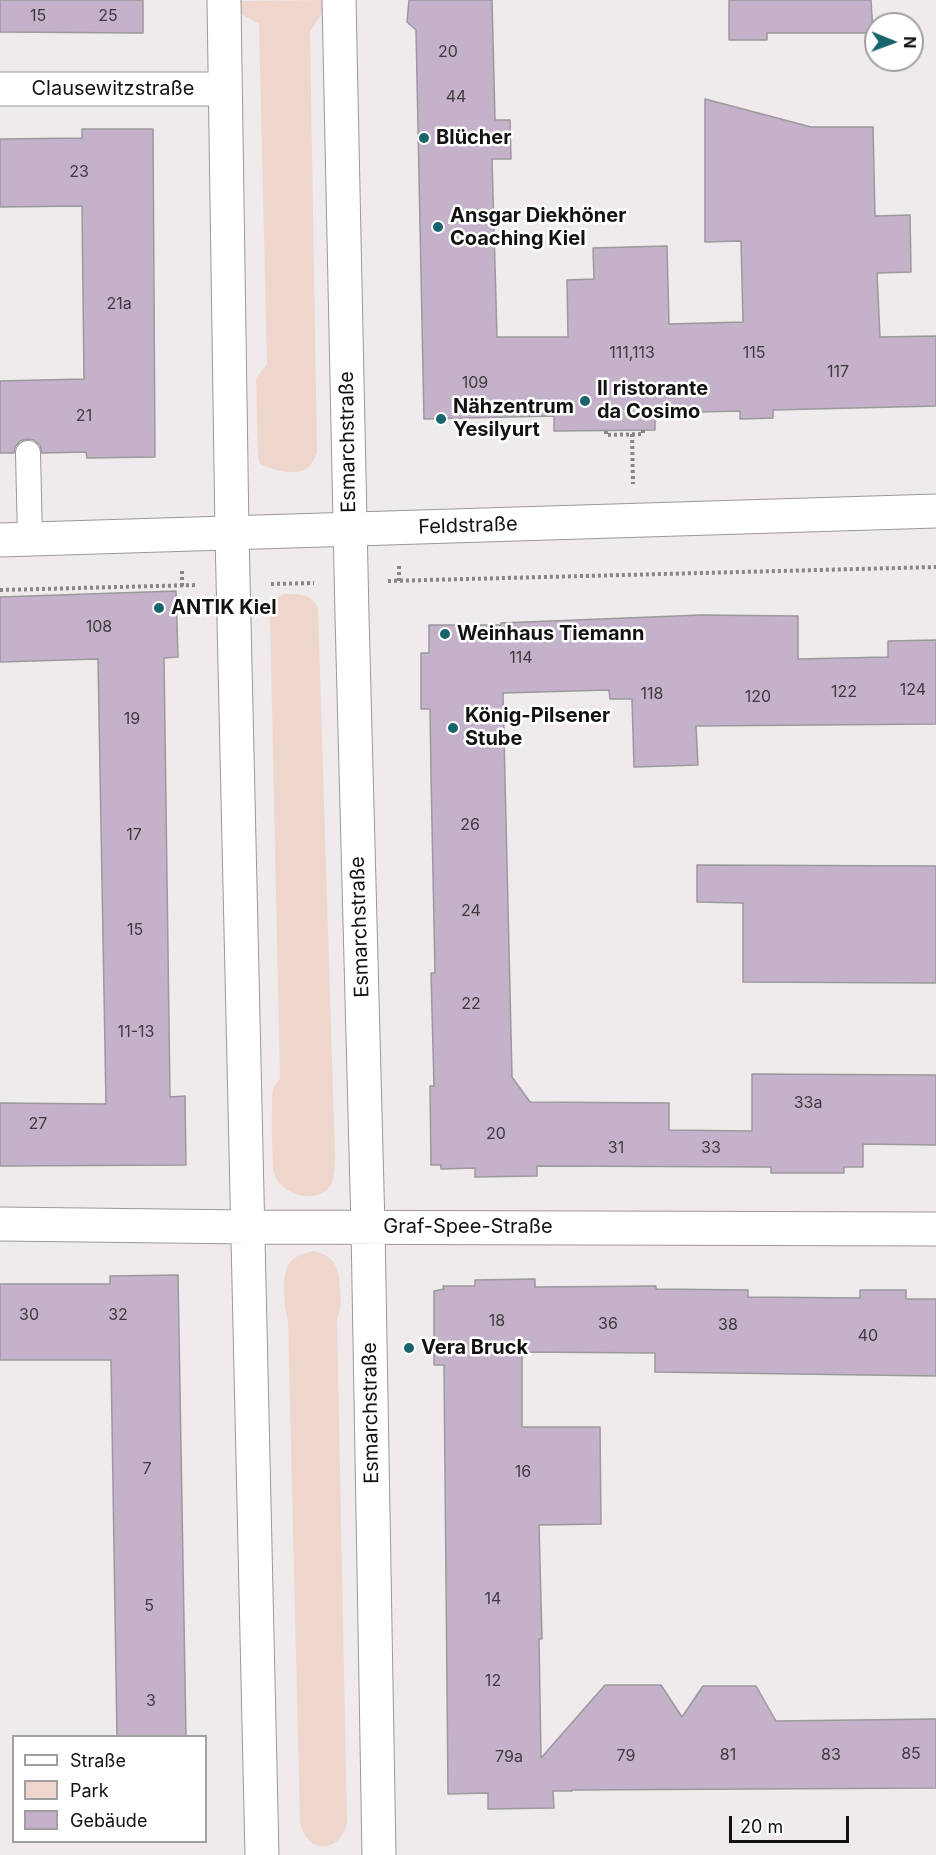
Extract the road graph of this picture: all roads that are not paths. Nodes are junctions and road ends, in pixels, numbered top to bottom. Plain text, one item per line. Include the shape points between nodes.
1 (224, 0) edge
2 (339, 0) edge
3 (0, 89) edge
4 (225, 89) junction
5 (28, 453) dead end
6 (936, 511) edge
7 (350, 530) junction
8 (232, 533) junction
9 (15, 539) edge
10 (0, 1224) edge
11 (249, 1227) junction
12 (368, 1227) junction
13 (936, 1229) edge
14 (262, 1855) edge
15 (379, 1855) edge

1 - 4 street
2 - 7 street, Esmarchstraße
3 - 4 street, Clausewitzstraße
4 - 8 street
5 - 9 lane
6 - 7 street, Feldstraße
7 - 8 street, Feldstraße
7 - 12 street, Esmarchstraße
8 - 9 street, Feldstraße
8 - 11 street
10 - 11 street, Graf-Spee-Straße
11 - 12 street, Graf-Spee-Straße
11 - 14 street
12 - 13 street, Graf-Spee-Straße
12 - 15 street, Esmarchstraße

